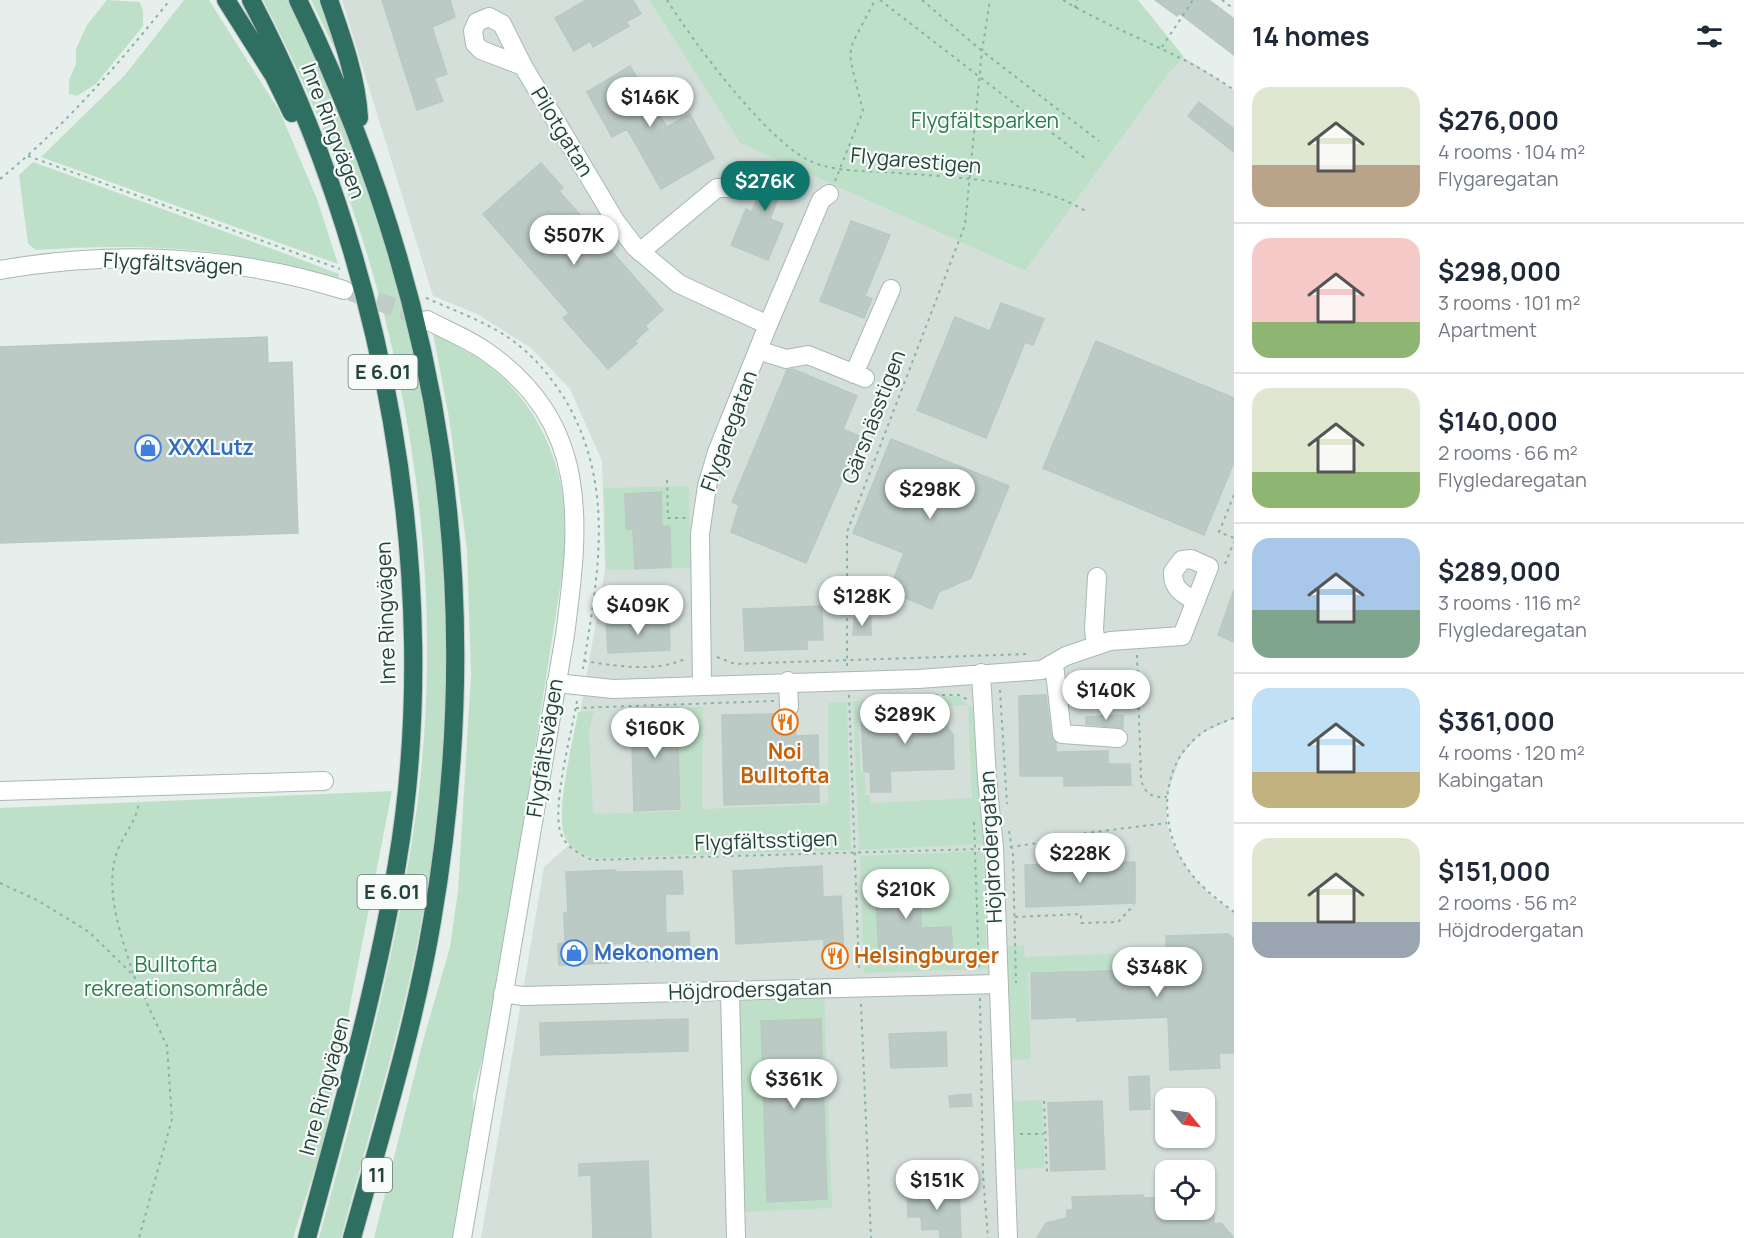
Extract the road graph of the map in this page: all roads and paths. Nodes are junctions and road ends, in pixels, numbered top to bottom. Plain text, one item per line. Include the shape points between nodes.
1 (170, 0) edge
2 (226, 0) edge
3 (251, 0) edge
4 (298, 0) edge
5 (329, 0) edge
6 (667, 0) edge
7 (875, 0) edge
8 (880, 0) edge
9 (922, 0) edge
10 (990, 0) edge
11 (1063, 0) edge
12 (1077, 0) edge
13 (1193, 0) edge
14 (1222, 0) edge
15 (1075, 8) junction
16 (1234, 9) edge
17 (1161, 48) junction
18 (982, 51) junction
19 (523, 66) dead end
20 (979, 78) junction
21 (1234, 89) edge
22 (359, 141) junction
23 (1099, 141) dead end
24 (28, 156) junction
25 (1086, 159) dead end
26 (840, 169) junction
27 (0, 179) edge
28 (969, 179) junction
29 (731, 188) dead end
30 (829, 194) joint
31 (340, 210) junction
32 (1087, 212) dead end
33 (640, 252) junction
34 (340, 269) dead end
35 (0, 270) edge
36 (891, 288) dead end
37 (344, 290) tunnel mouth
38 (427, 320) tunnel mouth
39 (768, 325) junction
40 (758, 350) junction
41 (667, 480) dead end
42 (1234, 495) edge
43 (701, 517) junction
44 (1234, 538) edge
45 (1097, 577) dead end
46 (1196, 601) dead end
47 (1096, 646) junction
48 (1137, 649) dead end
49 (702, 651) junction
50 (1028, 654) dead end
51 (846, 659) junction
52 (584, 661) dead end
53 (1052, 664) junction
54 (981, 673) junction
55 (788, 681) junction
56 (556, 683) junction
57 (580, 685) junction
58 (702, 685) junction
59 (848, 689) junction
60 (923, 695) junction
61 (885, 696) junction
62 (895, 696) dead end
63 (913, 696) dead end
64 (874, 697) dead end
65 (839, 698) dead end
66 (857, 698) dead end
67 (788, 704) joint
68 (970, 704) dead end
69 (576, 708) junction
70 (1234, 718) edge
71 (1118, 738) dead end
72 (324, 781) dead end
73 (141, 785) junction
74 (0, 791) edge
75 (1167, 797) junction
76 (974, 819) dead end
77 (1167, 823) junction
78 (994, 848) junction
79 (976, 849) junction
80 (856, 852) junction
81 (0, 883) edge
82 (1134, 905) dead end
83 (1234, 912) edge
84 (1015, 917) dead end
85 (134, 976) junction
86 (989, 984) junction
87 (860, 987) junction
88 (730, 992) junction
89 (503, 993) junction
90 (1044, 1101) dead end
91 (387, 1111) junction
92 (1017, 1134) dead end
93 (1046, 1134) junction
94 (982, 1174) junction
95 (991, 1174) dead end
96 (1047, 1174) dead end
97 (140, 1238) edge
98 (307, 1238) edge
99 (352, 1238) edge
100 (365, 1238) edge
101 (462, 1238) edge
102 (736, 1238) edge
103 (871, 1238) edge
104 (988, 1238) edge
105 (1008, 1238) edge

1 - 24 path via 120,62
2 - 31 highway via 284,96 323,189
3 - 31 highway, Inre Ringvägen / E 6.01 via 305,112
4 - 22 highway, Inre Ringvägen / E 6.01 via 348,106
5 - 22 highway via 358,102
6 - 26 path, Flygarestigen via 759,119 786,146 809,160
7 - 26 path via 850,56 862,111
8 - 20 path
9 - 18 path
10 - 18 path, Gärsnässtigen
11 - 15 path
12 - 15 path
13 - 17 path
14 - 16 path
15 - 17 path
17 - 21 path via 1184,57
18 - 20 path, Gärsnässtigen
18 - 23 path
19 - 33 street, Pilotgatan via 616,222
20 - 25 path
20 - 28 path, Gärsnässtigen
22 - 91 highway, Inre Ringvägen / E 6.01 via 403,270 433,394 449,508 457,623 455,732 432,922
24 - 27 path
24 - 34 path
26 - 28 path, Flygarestigen
26 - 30 path
28 - 32 path, Flygarestigen via 1056,195
28 - 51 path, Gärsnässtigen via 965,225 847,531
29 - 33 street via 717,188
30 - 39 street, Flygaregatan via 821,200
31 - 98 highway, Inre Ringvägen / E 6.01 via 369,313 392,425 411,599 412,735 398,861 373,993
33 - 39 street, Pilotgatan via 679,284
35 - 37 street, Flygfältsvägen via 97,259 222,263
36 - 40 street via 859,376 808,355 786,359
38 - 56 street, Flygfältsvägen via 483,350 516,376 547,416 565,452 573,483 575,560
39 - 40 street, Flygaregatan
40 - 43 street, Flygaregatan via 717,452
41 - 43 path via 668,518
42 - 44 path via 1219,532
43 - 49 street, Flygaregatan
45 - 47 street
46 - 47 street via 1182,636 1110,641
47 - 53 street
48 - 75 path via 1142,786 1151,795
49 - 51 path via 735,664
49 - 52 path via 674,664 625,667
49 - 58 street, Flygaregatan
50 - 51 path
51 - 59 path, Gärsnässtigen
53 - 54 street via 1042,670
53 - 71 street via 1062,734
54 - 59 street
54 - 78 street, Höjdrodergatan
55 - 58 street
55 - 59 street
55 - 67 street
56 - 57 street
56 - 89 street, Flygfältsvägen
57 - 58 street via 613,689
57 - 69 path, Flygfältsstigen
59 - 65 path
59 - 66 path
59 - 80 path, Gärsnässtigen
60 - 61 path via 913,708 900,710
60 - 63 path
60 - 68 path via 959,695
61 - 62 path
61 - 64 path
67 - 69 path
69 - 80 path, Flygfältsstigen via 558,819 564,840 583,856 603,861
70 - 75 path via 1199,735 1186,748 1173,771
72 - 73 street
73 - 74 street
73 - 85 path via 136,819 118,848 112,886
75 - 77 path
76 - 79 path
77 - 78 path
77 - 83 path via 1172,842 1188,870 1206,891
78 - 79 path
78 - 86 street, Höjdrodergatan
79 - 80 path
79 - 86 path
80 - 87 path, Flygfältsstigen
81 - 85 path via 89,932
82 - 84 path via 1118,922 1081,923 1081,914
85 - 97 path via 167,1046 172,1119
86 - 87 street, Höjdrodersgatan
86 - 94 path
86 - 105 street, Höjdrodergatan
87 - 88 street, Höjdrodersgatan
87 - 103 path, Flygfältsstigen
88 - 89 street, Höjdrodersgatan via 523,996
88 - 102 street
89 - 101 street, Flygfältsvägen
90 - 93 path
91 - 99 highway, Inre Ringvägen / E 6.01
91 - 100 highway, 11
92 - 93 path
93 - 96 path
94 - 95 path
94 - 104 path

